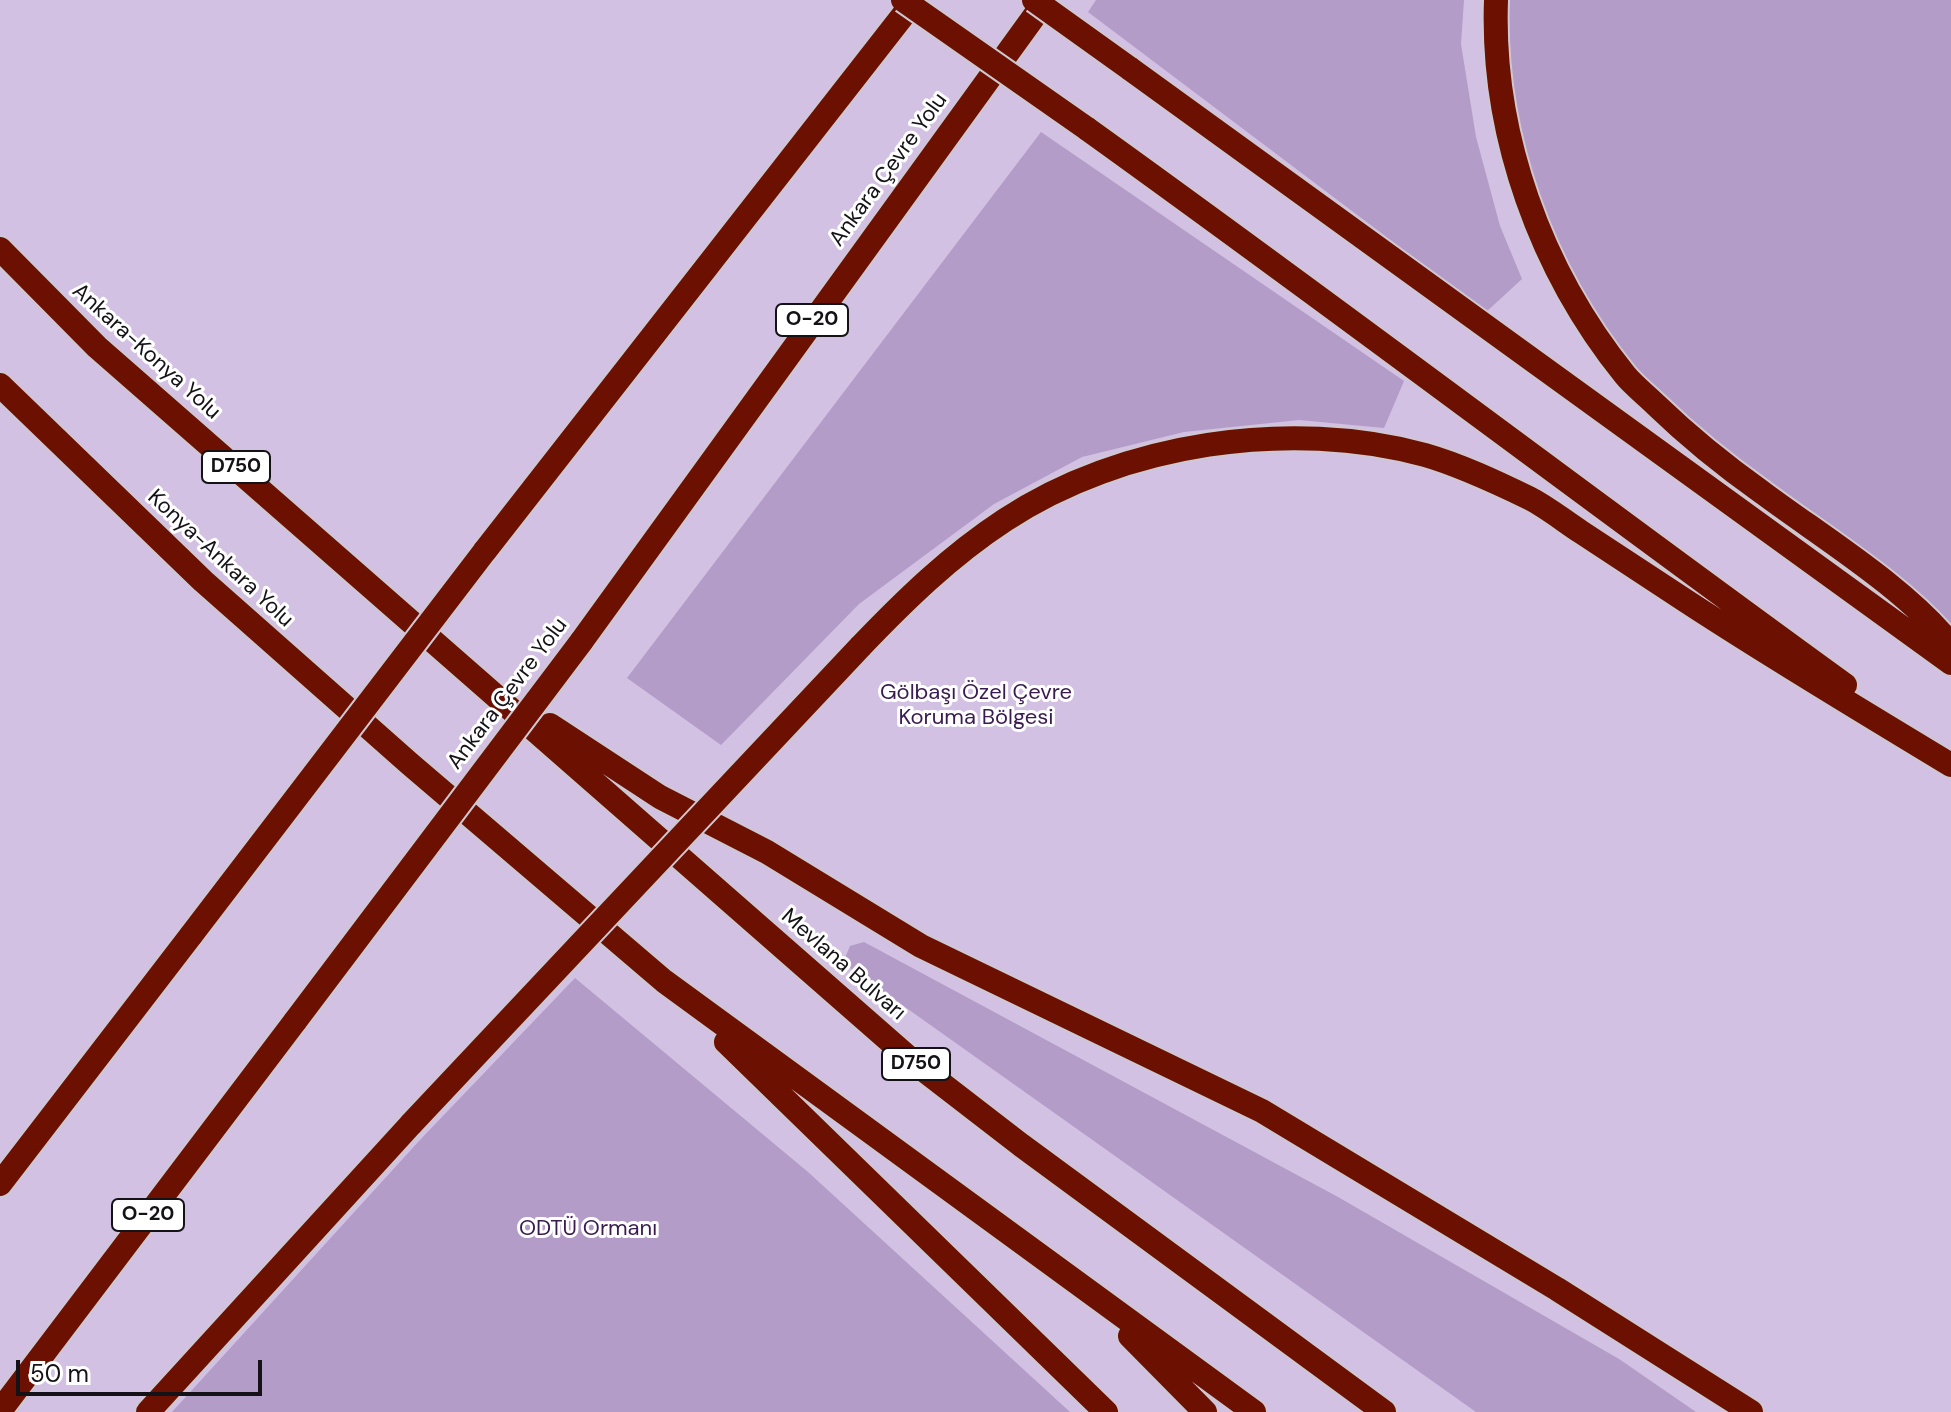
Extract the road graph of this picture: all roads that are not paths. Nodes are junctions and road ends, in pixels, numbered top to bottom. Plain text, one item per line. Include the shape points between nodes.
1 (903, 0) edge
2 (915, 0) edge
3 (1034, 0) edge
4 (1046, 0) edge
5 (1496, 0) edge
6 (0, 249) edge
7 (0, 385) edge
8 (1951, 645) edge
9 (1951, 663) edge
10 (478, 678) junction
11 (1951, 763) edge
12 (664, 981) junction
13 (0, 1184) edge
14 (1078, 1283) junction
15 (0, 1411) edge
16 (148, 1412) edge
17 (1106, 1412) edge
18 (1205, 1412) edge
19 (1254, 1412) edge
20 (1384, 1412) edge
21 (1751, 1412) edge

1 - 11 highway, bridge via 1322,297
2 - 13 highway, bridge
3 - 9 highway, bridge
4 - 15 highway, Ankara Çevre Yolu / O-20, bridge via 581,642
5 - 8 highway via 1494,40 1505,123 1533,218 1577,307 1626,377 1722,463 1899,594
6 - 10 highway, Ankara-Konya Yolu / D750 via 97,347
7 - 12 highway, Konya-Ankara Yolu via 203,581
10 - 20 highway, Mevlana Bulvarı / D750 via 916,1064
10 - 21 highway via 660,797 767,852 921,946 1262,1111
11 - 16 highway, bridge via 1780,663 1532,499 1425,456 1292,437 1235,439 1110,469 1007,518 914,591 412,1123
12 - 14 highway
12 - 17 highway
14 - 18 highway
14 - 19 highway

